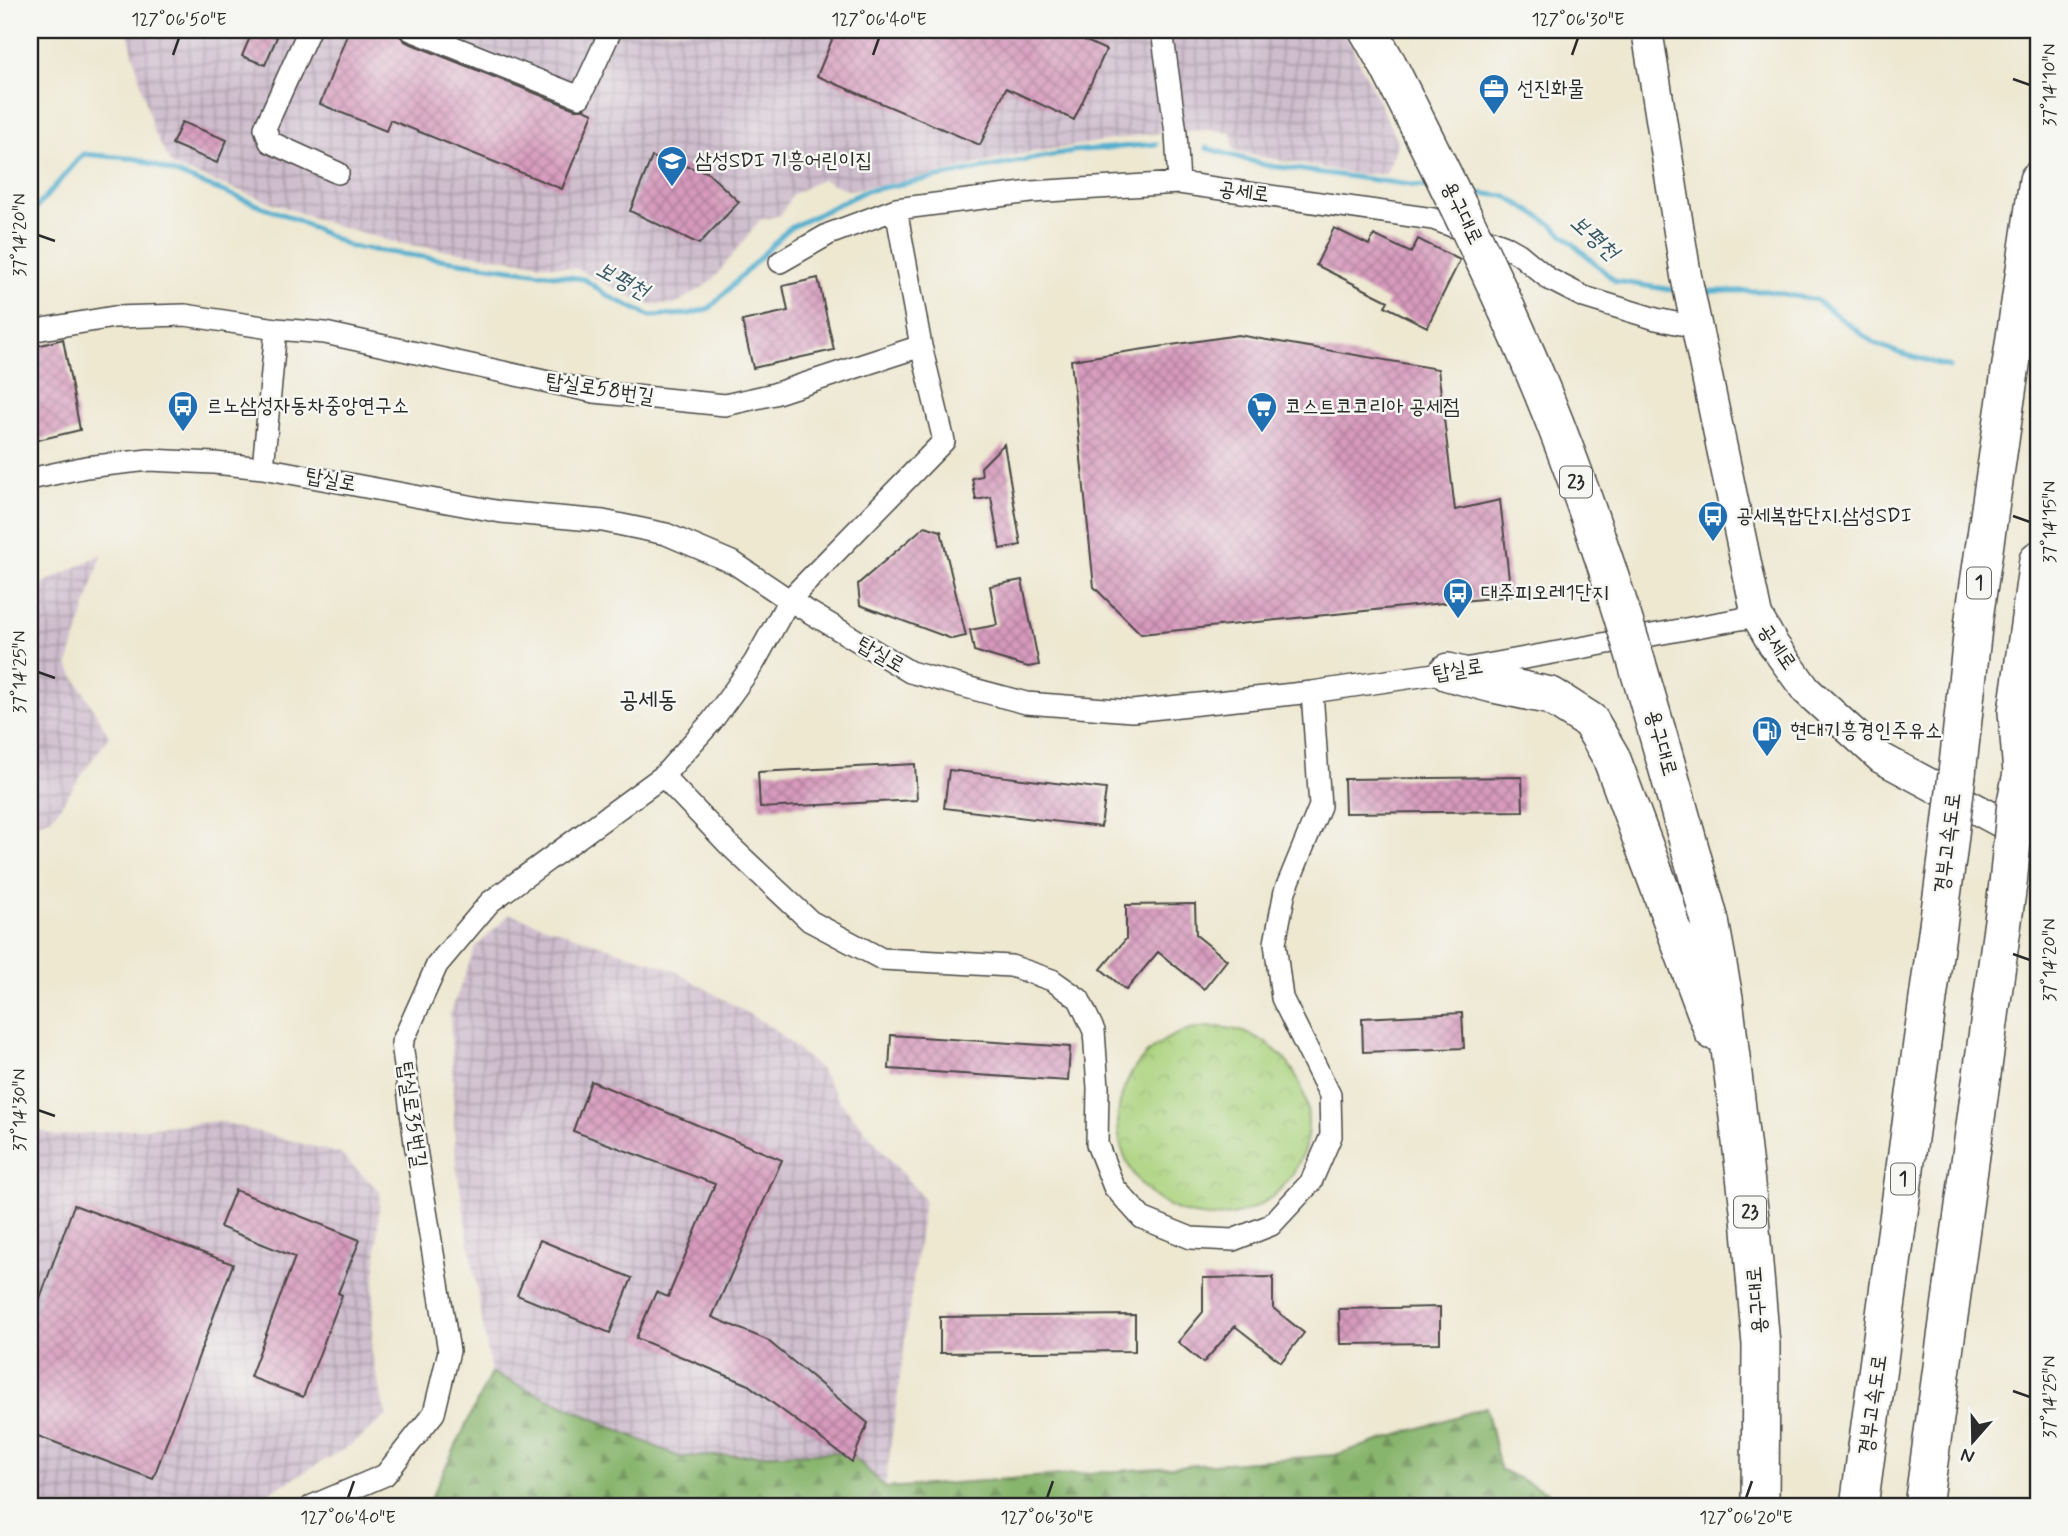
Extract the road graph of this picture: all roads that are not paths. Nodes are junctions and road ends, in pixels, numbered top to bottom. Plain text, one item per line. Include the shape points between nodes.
1 (309, 30) edge
2 (411, 30) edge
3 (611, 30) edge
4 (1162, 30) edge
5 (1368, 30) edge
6 (1647, 30) edge
7 (338, 173) dead end
8 (2038, 180) edge
9 (1179, 183) junction
10 (896, 209) junction
11 (780, 262) dead end
12 (1694, 321) junction
13 (276, 329) junction
14 (30, 331) edge
15 (920, 346) junction
16 (263, 468) junction
17 (30, 479) edge
18 (2038, 560) edge
19 (789, 600) junction
20 (1757, 616) junction
21 (1448, 672) junction
22 (1312, 692) junction
23 (2038, 718) edge
24 (663, 776) junction
25 (2019, 788) junction
26 (2038, 842) edge
27 (1734, 1087) junction
28 (312, 1506) edge
29 (1760, 1506) edge
30 (1859, 1506) edge
31 (1923, 1506) edge

1 - 7 street via 265,128 270,142
2 - 3 street via 580,97
4 - 9 street
5 - 27 highway, 용구대로 / 23, bridge via 1495,280 1575,478 1653,713 1710,921
6 - 12 street
8 - 30 highway, 경부고속도로 / 1, bridge via 1974,618 1948,852
9 - 10 street, 공세로 via 1031,192
9 - 12 street, 공세로 via 1433,219 1519,254 1549,279 1584,297 1656,320
10 - 11 street, 공세로 via 830,234
10 - 15 street
12 - 20 street, 공세로
13 - 14 street, 탑실로58번길 via 186,315 114,317
13 - 15 street, 탑실로58번길 via 325,333 594,392 725,405 774,394
13 - 16 street
15 - 19 street, 탑실로35번길 via 944,441
16 - 17 street, 탑실로 via 149,460
16 - 19 street, 탑실로 via 501,512 603,521 666,534 734,563
18 - 25 highway via 2017,712
19 - 22 street, 탑실로 via 910,672 1026,703 1132,711
19 - 24 street, 탑실로35번길 via 754,663 712,721
20 - 21 street, 탑실로
20 - 26 street, 공세로 via 1807,690 1881,758
21 - 22 street, 탑실로
21 - 27 highway via 1551,696 1590,721 1611,757
22 - 24 street via 1320,806 1285,891 1275,943 1282,998 1330,1095 1331,1136 1311,1182 1279,1216 1233,1240 1191,1238 1142,1218 1114,1187 1097,1144 1094,1031 1079,999 1052,980 1011,966 882,959 810,921
23 - 25 highway
24 - 28 street, 탑실로35번길 via 490,902 437,965 402,1043 449,1351 434,1413 385,1475
25 - 31 highway, bridge
27 - 29 highway, 용구대로 / 23 via 1761,1345

